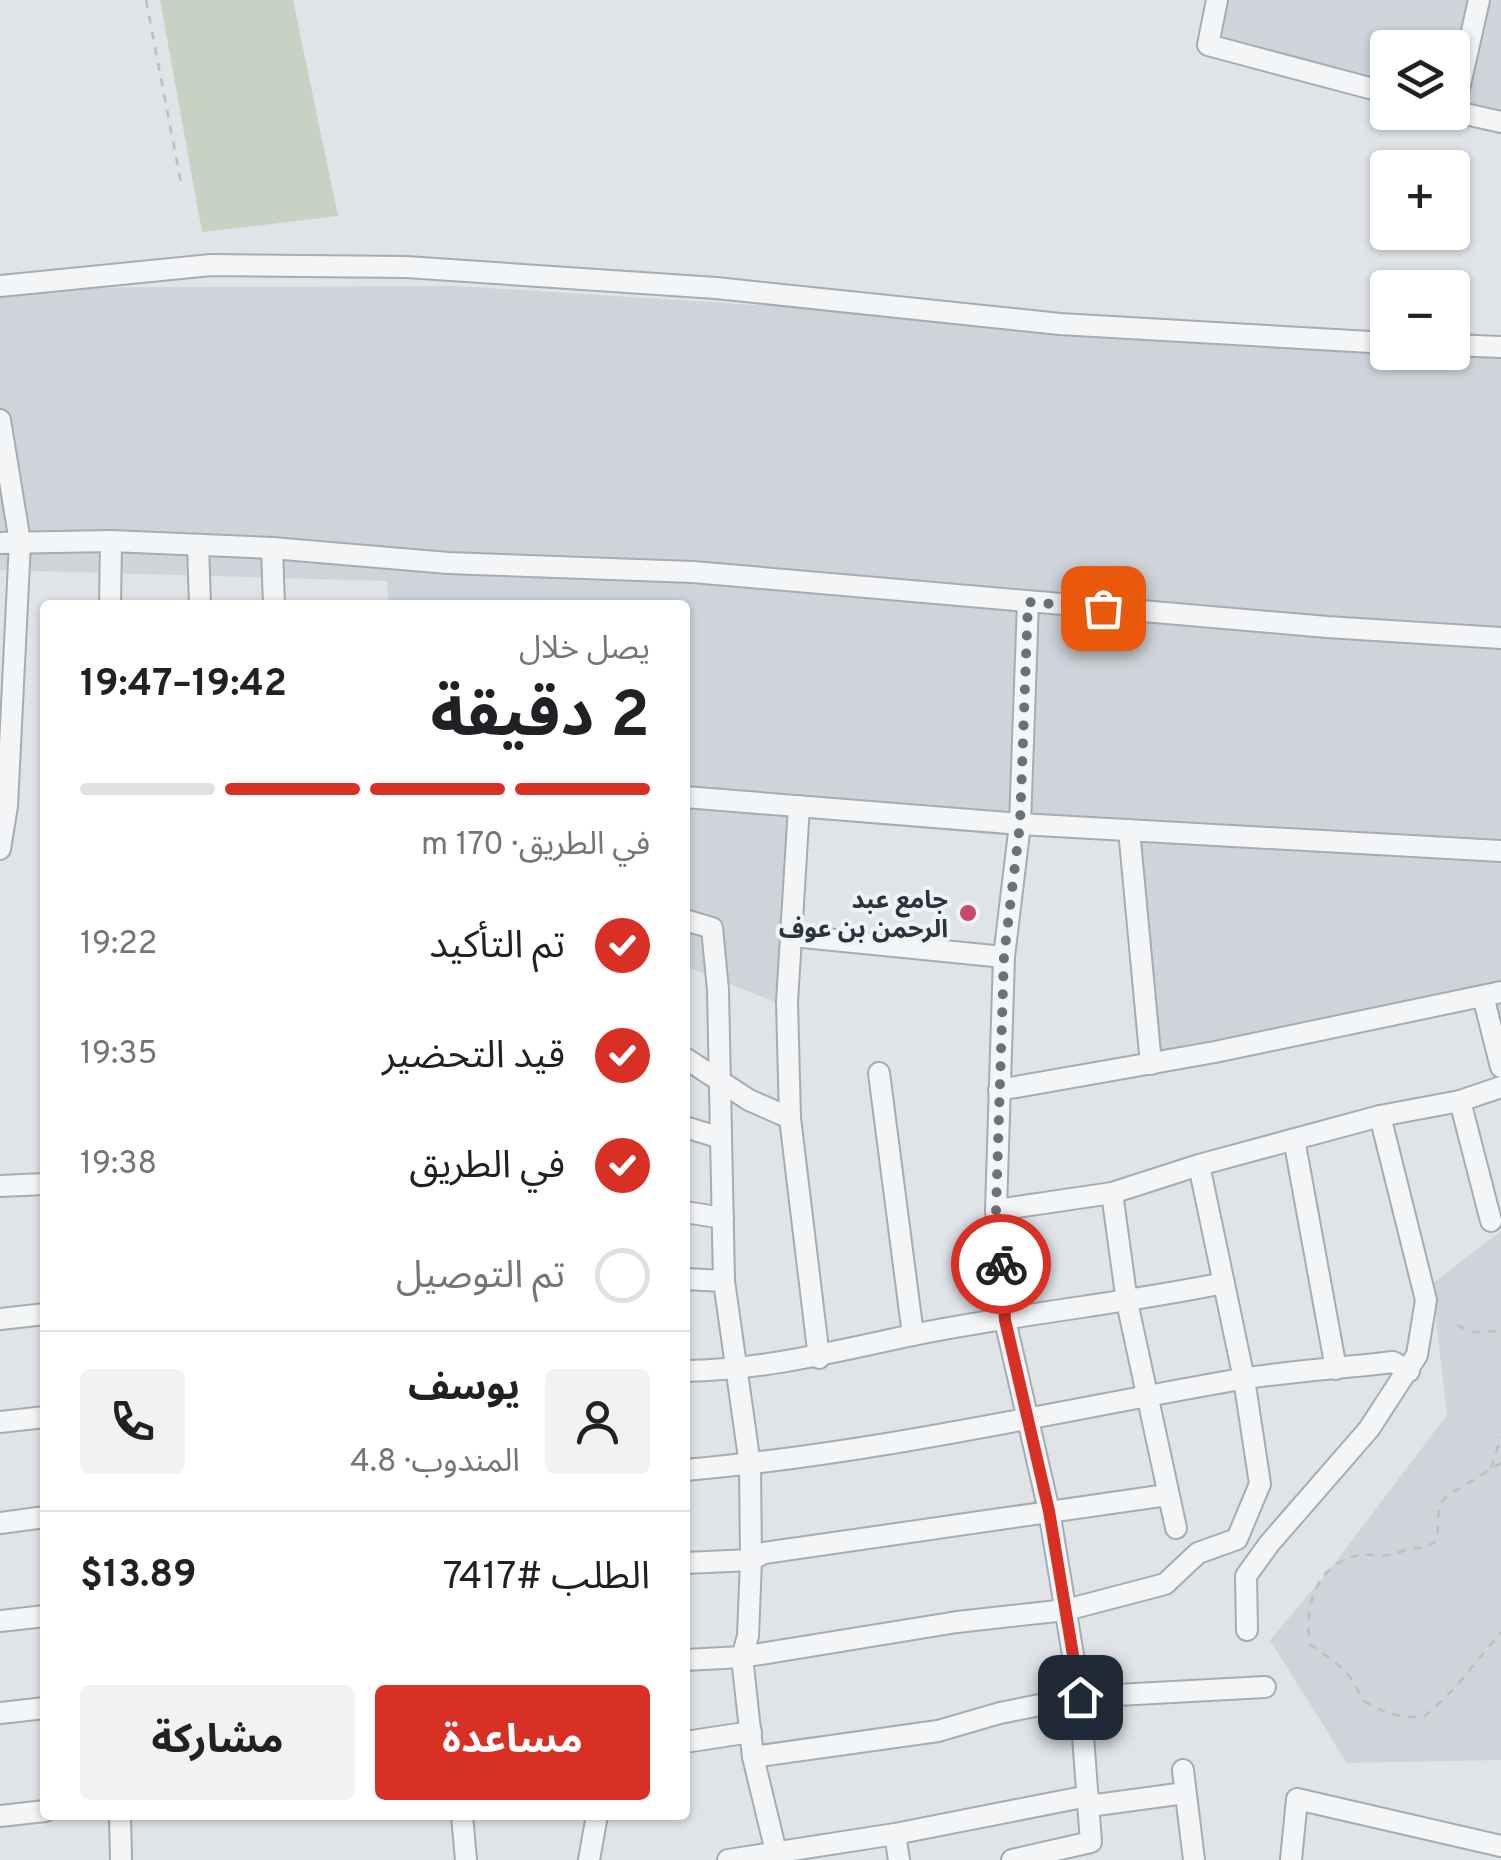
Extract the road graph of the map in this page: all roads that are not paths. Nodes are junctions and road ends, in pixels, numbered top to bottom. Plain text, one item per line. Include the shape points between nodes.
1 (1218, 0) edge
2 (1479, 0) edge
3 (1470, 38) edge
4 (1370, 89) edge
5 (1470, 115) edge
6 (1501, 122) edge
7 (0, 286) edge
8 (1370, 342) edge
9 (1470, 346) edge
10 (1501, 347) edge
11 (0, 420) edge
12 (110, 541) junction
13 (10, 543) edge
14 (198, 545) junction
15 (272, 548) junction
16 (110, 600) edge
17 (200, 600) edge
18 (274, 600) edge
19 (1028, 602) junction
20 (1501, 638) edge
21 (690, 797) edge
22 (799, 806) junction
23 (1020, 824) junction
24 (1129, 830) junction
25 (0, 848) edge
26 (1501, 851) edge
27 (690, 921) edge
28 (793, 936) junction
29 (1004, 956) junction
30 (1492, 994) edge
31 (690, 1061) edge
32 (1151, 1064) junction
33 (1501, 1067) edge
34 (879, 1072) dead end
35 (720, 1078) junction
36 (1501, 1087) edge
37 (999, 1090) junction
38 (1460, 1101) junction
39 (1380, 1116) junction
40 (790, 1118) junction
41 (690, 1129) edge
42 (721, 1138) junction
43 (1294, 1139) junction
44 (1199, 1165) junction
45 (40, 1184) edge
46 (0, 1186) edge
47 (1112, 1194) junction
48 (996, 1210) junction
49 (690, 1213) edge
50 (723, 1218) junction
51 (1492, 1221) dead end
52 (690, 1279) edge
53 (724, 1280) junction
54 (1224, 1283) junction
55 (1127, 1302) junction
56 (40, 1315) edge
57 (0, 1319) edge
58 (1005, 1320) junction
59 (913, 1335) junction
60 (820, 1358) junction
61 (1336, 1368) junction
62 (736, 1370) junction
63 (1409, 1370) junction
64 (690, 1371) edge
65 (1244, 1378) junction
66 (1148, 1398) junction
67 (40, 1417) edge
68 (1026, 1420) junction
69 (0, 1422) edge
70 (750, 1464) junction
71 (690, 1470) edge
72 (1167, 1496) junction
73 (1049, 1511) junction
74 (40, 1518) edge
75 (0, 1523) edge
76 (1176, 1528) dead end
77 (751, 1560) junction
78 (690, 1563) edge
79 (1066, 1610) junction
80 (40, 1616) edge
81 (0, 1620) edge
82 (1246, 1630) dead end
83 (742, 1657) junction
84 (690, 1660) edge
85 (1265, 1688) dead end
86 (1080, 1697) junction
87 (40, 1709) edge
88 (0, 1713) edge
89 (750, 1732) junction
90 (690, 1741) edge
91 (753, 1757) junction
92 (1183, 1770) dead end
93 (1185, 1793) junction
94 (1088, 1801) junction
95 (40, 1812) edge
96 (0, 1816) edge
97 (120, 1820) edge
98 (462, 1820) edge
99 (596, 1820) edge
100 (895, 1834) junction
101 (1501, 1846) edge
102 (778, 1856) edge
103 (121, 1860) edge
104 (466, 1860) edge
105 (589, 1860) edge
106 (728, 1860) edge
107 (899, 1860) edge
108 (1012, 1860) edge
109 (1194, 1860) edge
110 (1291, 1860) edge

1 - 4 street via 1208,45
2 - 3 street
5 - 6 street
7 - 8 street via 211,266 406,268 716,288 1060,324
9 - 10 street
11 - 13 street
12 - 13 street
12 - 14 street
12 - 16 street
13 - 25 street via 7,806
14 - 15 street
14 - 17 street
15 - 18 street
15 - 19 street via 693,572
19 - 20 street
19 - 23 street
21 - 22 street
22 - 23 street
22 - 28 street
23 - 24 street
23 - 29 street
24 - 26 street
24 - 32 street
27 - 35 street via 712,928
28 - 29 street
28 - 40 street
29 - 37 street
30 - 32 street
30 - 33 street
31 - 35 street
32 - 37 street
34 - 59 street
35 - 40 street
35 - 42 street
36 - 38 street
37 - 48 street
38 - 39 street
38 - 51 street
39 - 43 street
39 - 63 street via 1426,1300
40 - 60 street
41 - 42 street
42 - 50 street
43 - 44 street
43 - 61 street
44 - 47 street
44 - 54 street
45 - 46 street
47 - 48 street
47 - 55 street
48 - 58 street
49 - 50 street
50 - 53 street
52 - 53 street
53 - 62 street
54 - 55 street
54 - 65 street
55 - 58 street
55 - 66 street
56 - 57 street
58 - 59 street
58 - 68 street
59 - 60 street
60 - 62 street
61 - 63 street via 1393,1362
61 - 65 street
62 - 64 street
62 - 70 street
63 - 82 street via 1369,1429 1246,1576
65 - 66 street
65 - 79 street via 1260,1484 1237,1539 1198,1553 1165,1584
66 - 68 street
66 - 72 street
67 - 69 street
68 - 70 street
68 - 73 street
70 - 71 street
70 - 77 street
72 - 73 street
72 - 76 street
73 - 77 street
73 - 79 street
74 - 75 street
77 - 78 street
77 - 83 street
79 - 83 street
79 - 86 street
80 - 81 street
83 - 84 street
83 - 89 street
85 - 86 street
86 - 91 street via 938,1731
86 - 94 street
87 - 88 street
89 - 90 street
89 - 91 street
91 - 102 street
92 - 93 street
93 - 94 street
93 - 109 street
94 - 100 street
94 - 108 street via 1091,1842
95 - 96 street
97 - 103 street
98 - 104 street
99 - 105 street
100 - 102 street
100 - 107 street
101 - 110 street via 1297,1799
102 - 106 street

